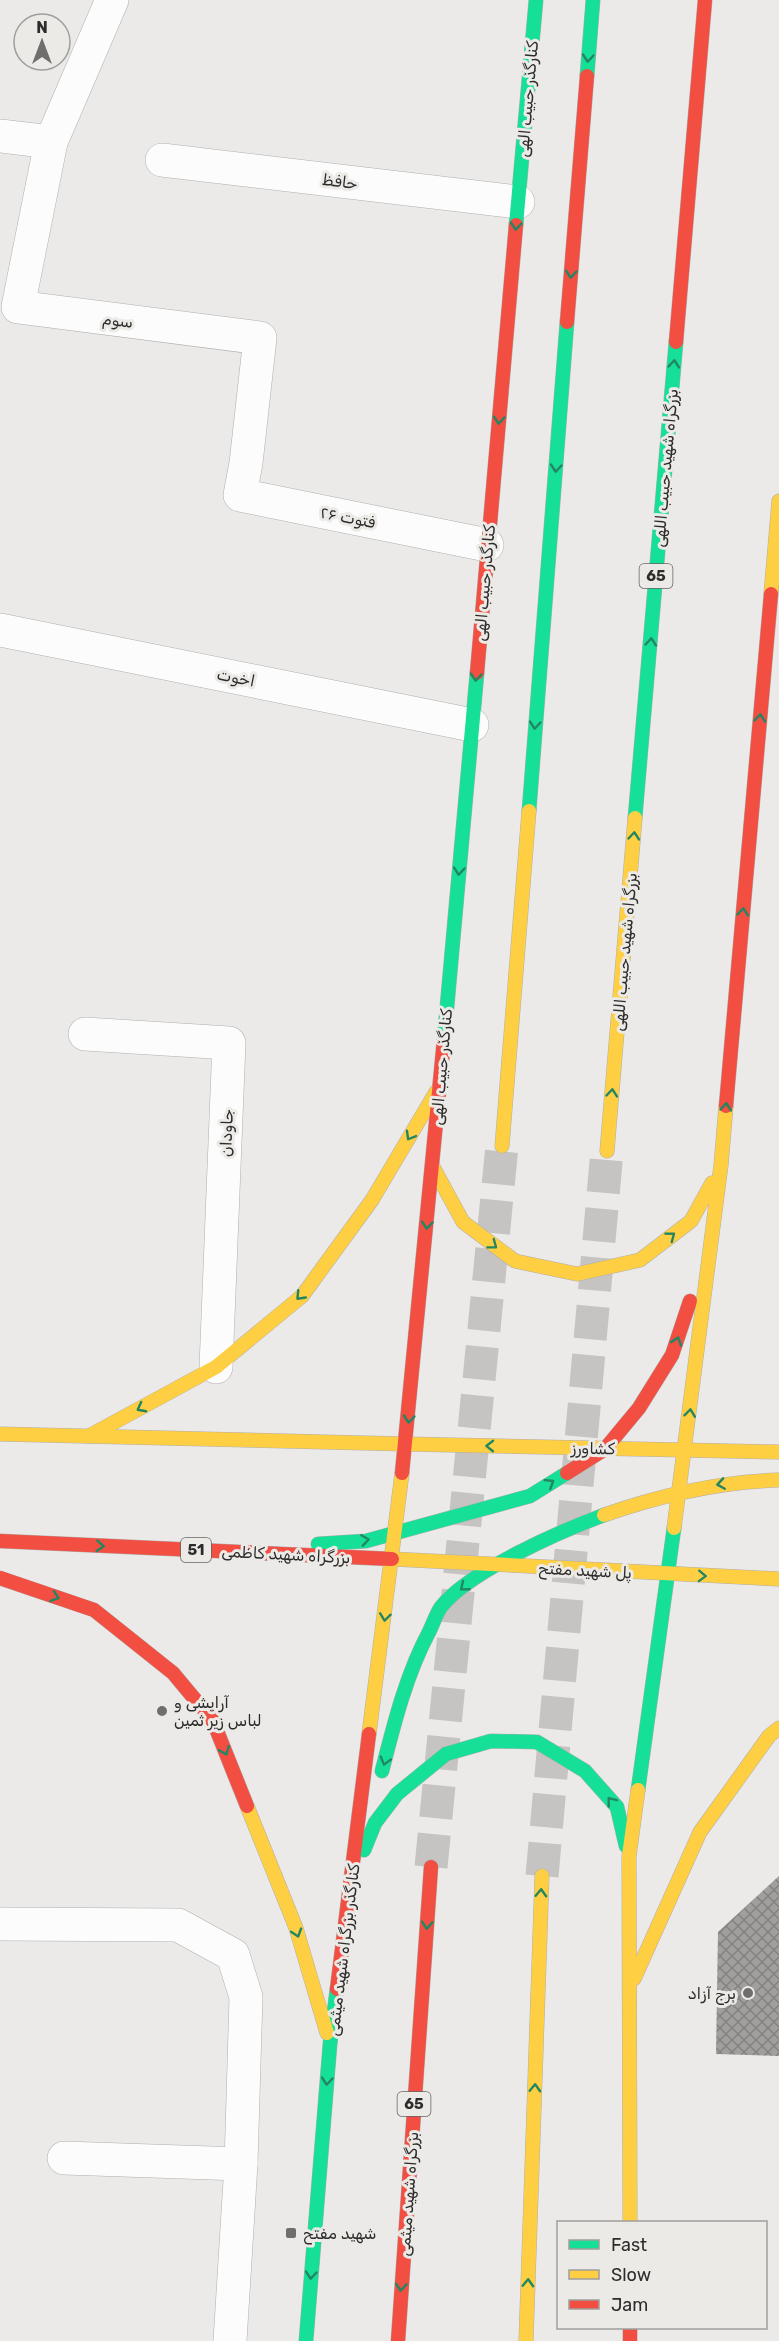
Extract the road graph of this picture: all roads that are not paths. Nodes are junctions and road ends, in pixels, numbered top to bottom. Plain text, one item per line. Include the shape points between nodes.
1 (112, 0) edge
2 (536, 0) edge
3 (593, 0) edge
4 (705, 0) edge
5 (0, 136) edge
6 (51, 142) junction
7 (162, 160) dead end
8 (518, 202) junction
9 (246, 463) joint
10 (779, 501) edge
11 (487, 545) junction
12 (0, 630) edge
13 (472, 725) junction
14 (85, 1034) dead end
15 (440, 1085) junction
16 (502, 1146) tunnel mouth
17 (608, 1151) tunnel mouth
18 (721, 1165) junction
19 (433, 1167) junction
20 (216, 1367) junction
21 (0, 1434) edge
22 (89, 1436) junction
23 (406, 1444) junction
24 (605, 1449) junction
25 (685, 1450) junction
26 (779, 1452) edge
27 (779, 1480) edge
28 (678, 1494) junction
29 (395, 1534) junction
30 (0, 1541) edge
31 (202, 1551) junction
32 (392, 1559) junction
33 (497, 1565) junction
34 (668, 1575) junction
35 (0, 1578) edge
36 (779, 1579) edge
37 (779, 1728) edge
38 (629, 1856) junction
39 (431, 1867) tunnel mouth
40 (542, 1876) tunnel mouth
41 (352, 1877) junction
42 (0, 1924) edge
43 (629, 1989) junction
44 (330, 2044) junction
45 (64, 2158) dead end
46 (241, 2164) junction
47 (630, 2221) edge
48 (230, 2341) edge
49 (306, 2341) edge
50 (398, 2341) edge
51 (526, 2341) edge

1 - 6 street
2 - 8 main road, کنارگذر حبیب الهی
3 -> 16 main road
17 -> 4 main road, بزرگراه شهید حبیب اللهی / 65
5 - 6 street
6 - 9 street, سوم via 18,307 260,338
7 - 8 street, حافظ
8 -> 11 main road, کنارگذر حبیب الهی
9 - 11 street, فتوت ۲۶ via 240,495
18 -> 10 main road
11 -> 13 main road, کنارگذر حبیب الهی
12 - 13 street, اخوت
13 -> 15 main road, کنارگذر حبیب الهی
14 - 20 street, جاودان via 229,1043
15 - 19 main road, کنارگذر حبیب الهی
15 -> 20 main road via 372,1200 302,1296
19 -> 18 main road via 463,1222 515,1261 577,1274 640,1260 691,1221
24 -> 18 main road via 639,1408 672,1355 699,1274
25 -> 18 main road
19 -> 23 main road, کنارگذر حبیب الهی
20 -> 22 main road
21 - 22 main road
22 - 23 main road, کشاورز
24 -> 23 main road, کشاورز
23 - 29 main road, کنارگذر بزرگراه شهید میثمی
24 - 25 main road, کشاورز
29 -> 24 main road via 530,1496
25 - 26 main road, کشاورز
25 - 28 main road
27 -> 28 main road via 751,1479
28 - 33 main road via 560,1531
28 - 34 main road
31 -> 29 main road via 366,1541
29 - 32 main road, کنارگذر بزرگراه شهید میثمی
30 -> 31 main road, بزرگراه شهید کاظمی / 51
31 - 32 main road, بزرگراه شهید کاظمی / 51
32 - 33 main road, پل شهید مفتح / 51
32 -> 41 main road, کنارگذر بزرگراه شهید میثمی
33 - 34 main road, پل شهید مفتح / 51
33 -> 41 main road via 442,1605 419,1647
34 -> 36 main road, پل شهید مفتح / 51
34 - 38 main road
35 -> 44 main road via 93,1610 173,1673 213,1721 296,1928
37 - 43 main road via 768,1736 700,1832
38 -> 41 main road via 617,1807 585,1771 537,1742 491,1741 446,1754 397,1794 375,1823
38 - 43 main road
39 -> 50 main road, بزرگراه شهید میثمی / 65
51 -> 40 main road
41 - 44 main road, کنارگذر بزرگراه شهید میثمی
42 - 46 street via 178,1925 233,1954 246,1997
43 - 47 main road
44 -> 49 main road, کنارگذر بزرگراه شهید میثمی
45 - 46 street
46 - 48 street

